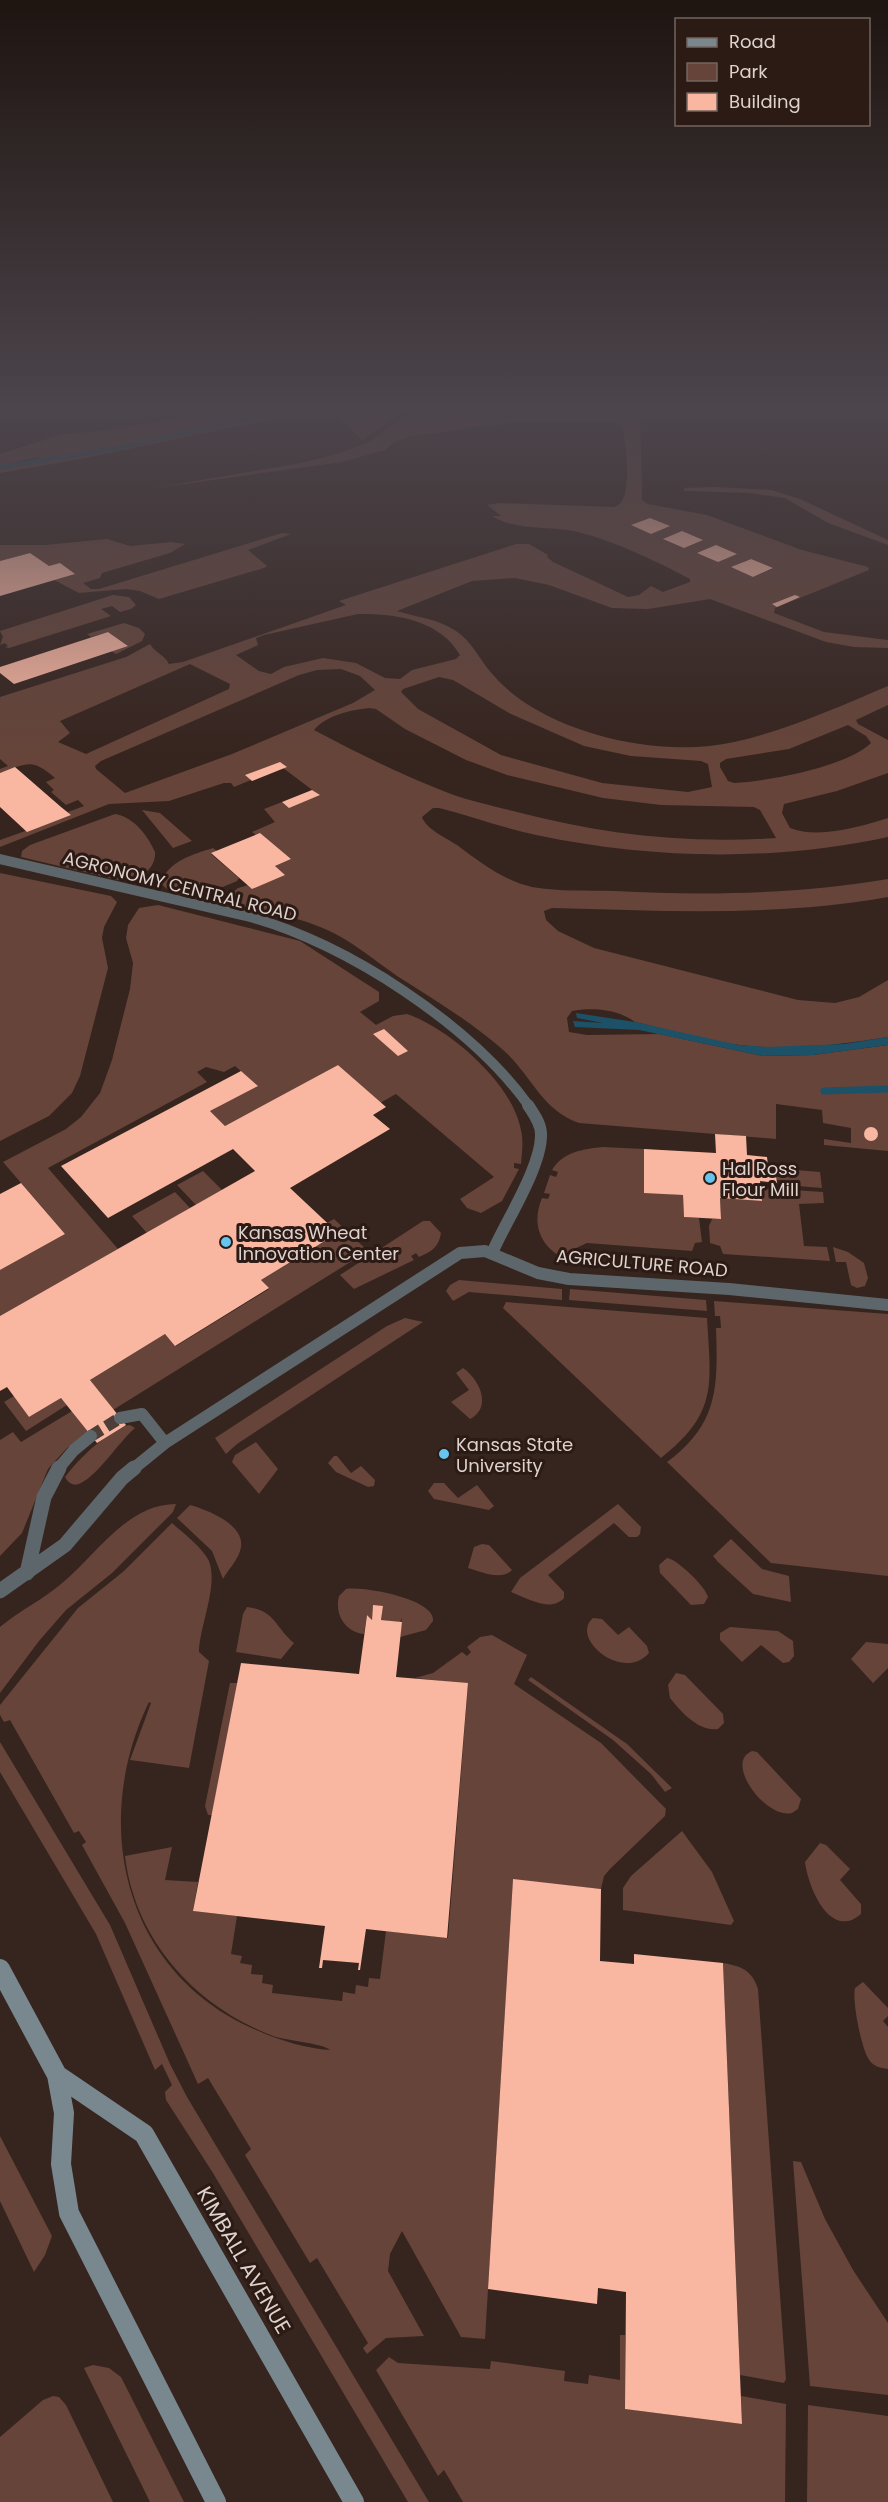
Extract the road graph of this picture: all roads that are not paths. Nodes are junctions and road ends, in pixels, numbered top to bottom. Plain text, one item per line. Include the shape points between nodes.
1 (0, 859) edge
2 (493, 1251) junction
3 (888, 1305) edge
4 (120, 1418) tunnel mouth
5 (92, 1436) tunnel mouth
6 (165, 1443) junction
7 (27, 1573) junction
8 (0, 1591) edge
9 (0, 1969) edge
10 (57, 2075) junction
11 (216, 2502) edge
12 (354, 2502) edge

1 - 2 street, AGRONOMY CENTRAL ROAD via 250,916 313,937 476,1046 515,1084 542,1134
2 - 3 street, AGRICULTURE ROAD via 528,1270 553,1276
2 - 6 street via 460,1253
4 - 6 street via 142,1414
5 - 7 street via 62,1461 44,1492
6 - 7 street via 122,1478 65,1545
7 - 8 street
9 - 10 main road, KIMBALL AVENUE
10 - 11 main road, KIMBALL AVENUE via 64,2113 61,2164 69,2213
10 - 12 main road, KIMBALL AVENUE via 83,2097 113,2111 144,2134

